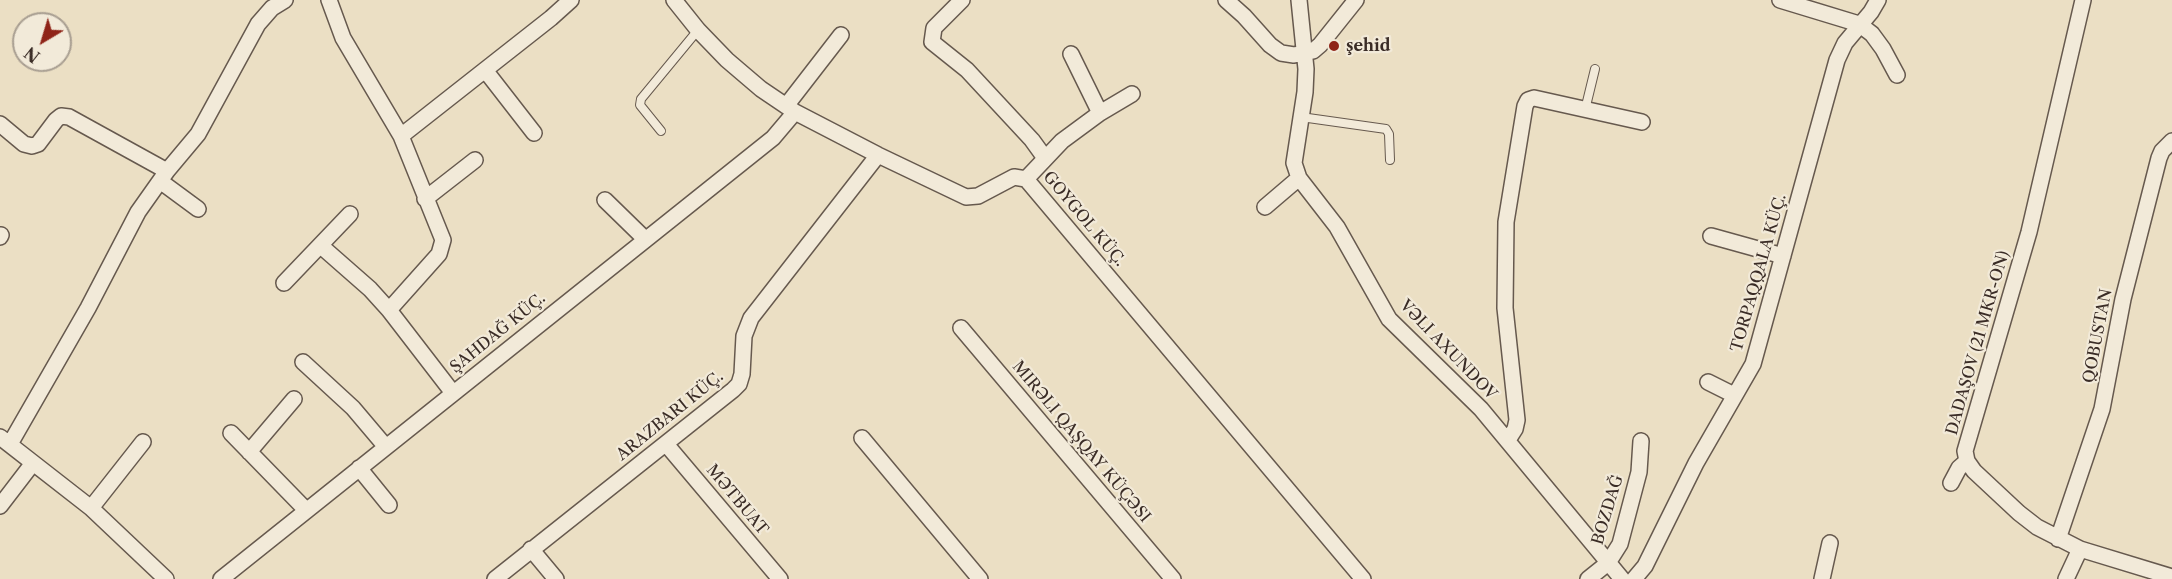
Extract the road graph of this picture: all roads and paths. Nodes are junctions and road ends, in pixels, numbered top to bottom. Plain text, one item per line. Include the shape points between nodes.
1 (285, 0) edge
2 (329, 0) edge
3 (571, 0) edge
4 (962, 0) edge
5 (1226, 0) edge
6 (1299, 0) edge
7 (1356, 0) edge
8 (1780, 0) edge
9 (1878, 0) edge
10 (2079, 1) edge
11 (680, 3) edge
12 (1859, 24) junction
13 (698, 30) junction
14 (841, 35) dead end
15 (1071, 54) dead end
16 (1305, 54) junction
17 (1595, 69) dead end
18 (485, 70) junction
19 (1897, 75) dead end
20 (1132, 94) dead end
21 (790, 109) junction
22 (1585, 110) junction
23 (1100, 113) junction
24 (1301, 117) junction
25 (1642, 122) dead end
26 (0, 124) edge
27 (661, 131) dead end
28 (534, 133) dead end
29 (401, 136) junction
30 (2172, 141) edge
31 (878, 154) junction
32 (1045, 158) junction
33 (475, 160) dead end
34 (1390, 160) dead end
35 (164, 176) junction
36 (1299, 178) junction
37 (1026, 179) junction
38 (425, 199) junction
39 (605, 200) dead end
40 (1265, 207) dead end
41 (198, 209) dead end
42 (350, 214) dead end
43 (1711, 236) dead end
44 (645, 239) junction
45 (321, 246) junction
46 (1783, 256) junction
47 (284, 283) dead end
48 (389, 310) junction
49 (961, 328) dead end
50 (303, 362) dead end
51 (1708, 382) dead end
52 (453, 393) junction
53 (1734, 396) junction
54 (294, 399) dead end
55 (231, 433) dead end
56 (862, 438) dead end
57 (5, 440) edge
58 (1508, 440) junction
59 (1641, 441) dead end
60 (143, 442) dead end
61 (666, 444) junction
62 (386, 447) junction
63 (249, 452) junction
64 (1967, 461) junction
65 (33, 463) junction
66 (360, 468) junction
67 (1951, 483) dead end
68 (390, 505) dead end
69 (0, 506) edge
70 (91, 508) junction
71 (306, 510) junction
72 (2058, 539) junction
73 (1830, 543) dead end
74 (531, 549) junction
75 (2080, 549) junction
76 (1608, 563) junction
77 (2172, 578) edge
78 (166, 579) edge
79 (221, 579) edge
80 (495, 579) edge
81 (556, 579) edge
82 (780, 579) edge
83 (980, 579) edge
84 (1173, 579) edge
85 (1364, 579) edge
86 (1588, 579) edge
87 (1622, 579) edge
88 (1634, 579) edge
89 (1822, 579) edge
90 (2066, 579) edge

1 - 35 street via 258,24 198,134
2 - 29 street via 343,39
3 - 18 street
4 - 32 street via 934,28 932,42 967,70
5 - 16 street via 1281,53
6 - 16 street
7 - 16 street via 1320,45
8 - 12 street
9 - 12 street, TORPAQQALA KÜÇ.
10 - 64 street, DADAŞOV (21 MKR-ON) via 2029,232 1967,439
11 - 13 street, GOYGOL KÜÇ.
12 - 19 street via 1878,42
12 - 46 street, TORPAQQALA KÜÇ. via 1837,60
13 - 21 street, GOYGOL KÜÇ. via 736,67
13 - 27 lane via 641,99 640,105
14 - 21 street, ŞAHDAĞ KÜÇ.
15 - 23 street
16 - 24 street
17 - 22 lane
18 - 28 street
18 - 29 street
20 - 23 street
21 - 31 street, GOYGOL KÜÇ.
21 - 44 street, ŞAHDAĞ KÜÇ. via 773,138
22 - 25 street
22 - 58 street via 1534,98 1525,106 1506,222 1505,308 1517,420
23 - 32 street
24 - 34 lane via 1386,129
24 - 36 street via 1294,163
26 - 35 street via 32,146 38,144 56,120 69,117
29 - 38 street
30 - 72 street, QOBUSTAN via 2159,158 2123,299 2102,409
31 - 37 street, GOYGOL KÜÇ. via 966,197 978,196 1014,177
31 - 61 street via 751,318 744,336 739,384
32 - 37 street
33 - 38 street
35 - 41 street
35 - 57 street via 138,212 93,300
36 - 40 street
36 - 58 street, VƏLI AXUNDOV via 1336,227 1389,319 1468,395
37 - 85 street, GOYGOL KÜÇ.
38 - 48 street via 443,240 442,248
39 - 44 street
42 - 45 street
43 - 46 street
44 - 52 street, ŞAHDAĞ KÜÇ.
45 - 47 street
45 - 48 street
46 - 53 street, TORPAQQALA KÜÇ. via 1753,364
48 - 52 street
49 - 84 street, MIRƏLI QAŞQAY KÜÇƏSI
50 - 62 street via 353,408
51 - 53 street
52 - 62 street, ŞAHDAĞ KÜÇ.
53 - 88 street, TORPAQQALA KÜÇ. via 1645,566
54 - 63 street
55 - 63 street
56 - 83 street
57 - 65 street
58 - 76 street, VƏLI AXUNDOV
59 - 76 street, BOZDAĞ via 1639,472 1625,528
60 - 70 street
61 - 74 street
61 - 82 street, MƏTBUAT
62 - 66 street, ŞAHDAĞ KÜÇ.
63 - 71 street
64 - 67 street
64 - 72 street, DADAŞOV (21 MKR-ON) via 2019,513
65 - 69 street
65 - 70 street
66 - 68 street
66 - 71 street, ŞAHDAĞ KÜÇ.
70 - 78 street
71 - 79 street, ŞAHDAĞ KÜÇ.
72 - 75 street, DADAŞOV (21 MKR-ON)
73 - 89 street
74 - 80 street
74 - 81 street
75 - 77 street, DADAŞOV (21 MKR-ON)
75 - 90 street
76 - 86 street, BOZDAĞ
76 - 87 street, VƏLI AXUNDOV

